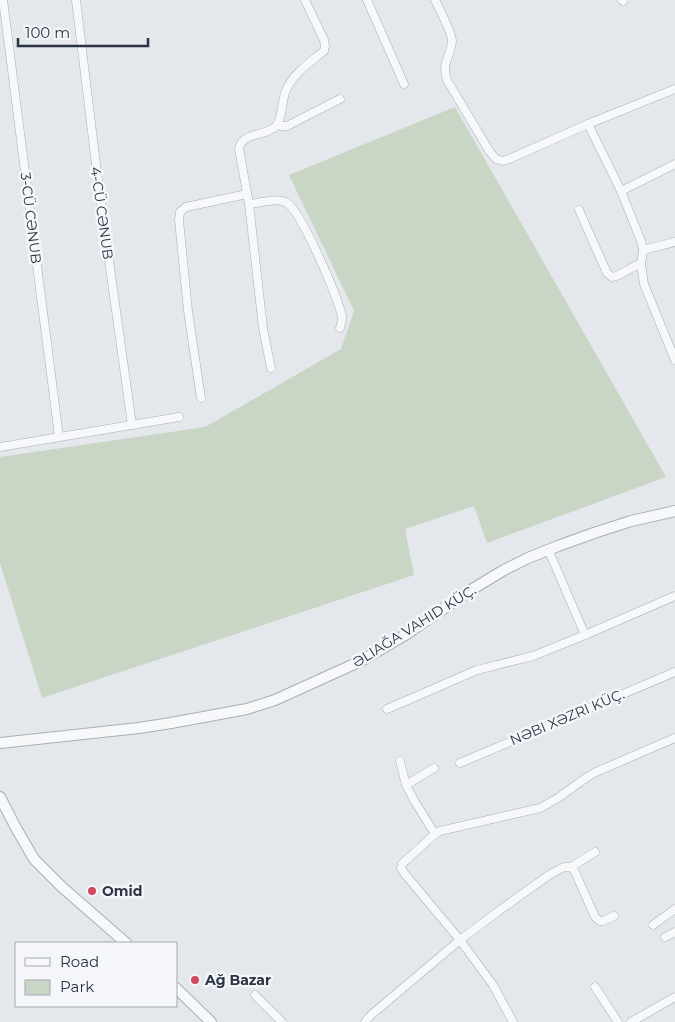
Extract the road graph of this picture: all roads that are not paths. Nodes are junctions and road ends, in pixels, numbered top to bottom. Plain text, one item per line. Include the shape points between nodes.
1 (3, 0) edge
2 (76, 0) edge
3 (305, 0) edge
4 (367, 0) edge
5 (435, 0) edge
6 (404, 84) dead end
7 (675, 89) edge
8 (340, 99) dead end
9 (278, 124) junction
10 (588, 124) junction
11 (675, 164) edge
12 (621, 191) junction
13 (247, 194) junction
14 (249, 204) junction
15 (579, 210) dead end
16 (675, 242) edge
17 (643, 250) junction
18 (641, 264) junction
19 (340, 328) dead end
20 (675, 358) edge
21 (271, 368) dead end
22 (201, 398) dead end
23 (179, 416) dead end
24 (132, 425) junction
25 (60, 437) junction
26 (0, 447) edge
27 (675, 511) edge
28 (548, 549) junction
29 (675, 596) edge
30 (586, 635) junction
31 (675, 672) edge
32 (387, 709) dead end
33 (675, 738) edge
34 (0, 743) edge
35 (400, 761) dead end
36 (460, 763) dead end
37 (434, 768) dead end
38 (406, 785) junction
39 (0, 797) edge
40 (435, 834) junction
41 (595, 852) dead end
42 (570, 867) junction
43 (675, 909) edge
44 (614, 916) dead end
45 (653, 926) dead end
46 (675, 932) edge
47 (665, 937) dead end
48 (460, 940) junction
49 (125, 942) edge
50 (595, 987) dead end
51 (178, 990) edge
52 (256, 995) dead end
53 (675, 997) edge
54 (211, 1022) edge
55 (282, 1022) edge
56 (365, 1022) edge
57 (513, 1022) edge
58 (618, 1022) edge
59 (631, 1022) edge

1 - 25 street, 3-CÜ CƏNUB
2 - 24 street, 4-CÜ CƏNUB
3 - 9 street via 324,40 324,51 298,72 285,92
4 - 6 street
5 - 10 street via 452,38 445,66 448,80 496,159 510,160
7 - 10 street
8 - 9 street via 288,126
9 - 13 street via 240,144
10 - 12 street
11 - 12 street
12 - 17 street
13 - 14 street
13 - 22 street via 186,207 180,212 188,311
14 - 19 street via 285,202 297,214 337,299 342,318
14 - 21 street via 263,328
15 - 18 street via 612,277
16 - 17 street
17 - 18 street
18 - 20 street via 646,291
23 - 24 street
24 - 25 street
25 - 26 street
27 - 28 street, ƏLIAĞA VAHID KÜÇ.
28 - 30 street
28 - 34 street, ƏLIAĞA VAHID KÜÇ. via 504,570 361,661 275,700 171,724
29 - 30 street
30 - 32 street via 533,656 477,670
31 - 36 street, NƏBI XƏZRI KÜÇ.
33 - 40 street via 596,772 540,808
35 - 38 street
37 - 38 street
38 - 40 street
39 - 49 street via 34,859
40 - 48 street via 401,868
41 - 42 street
42 - 44 street via 595,917 603,921
42 - 48 street via 549,875
43 - 45 street
46 - 47 street
48 - 56 street
48 - 57 street via 493,985
50 - 58 street
51 - 54 street
52 - 55 street
53 - 59 street

